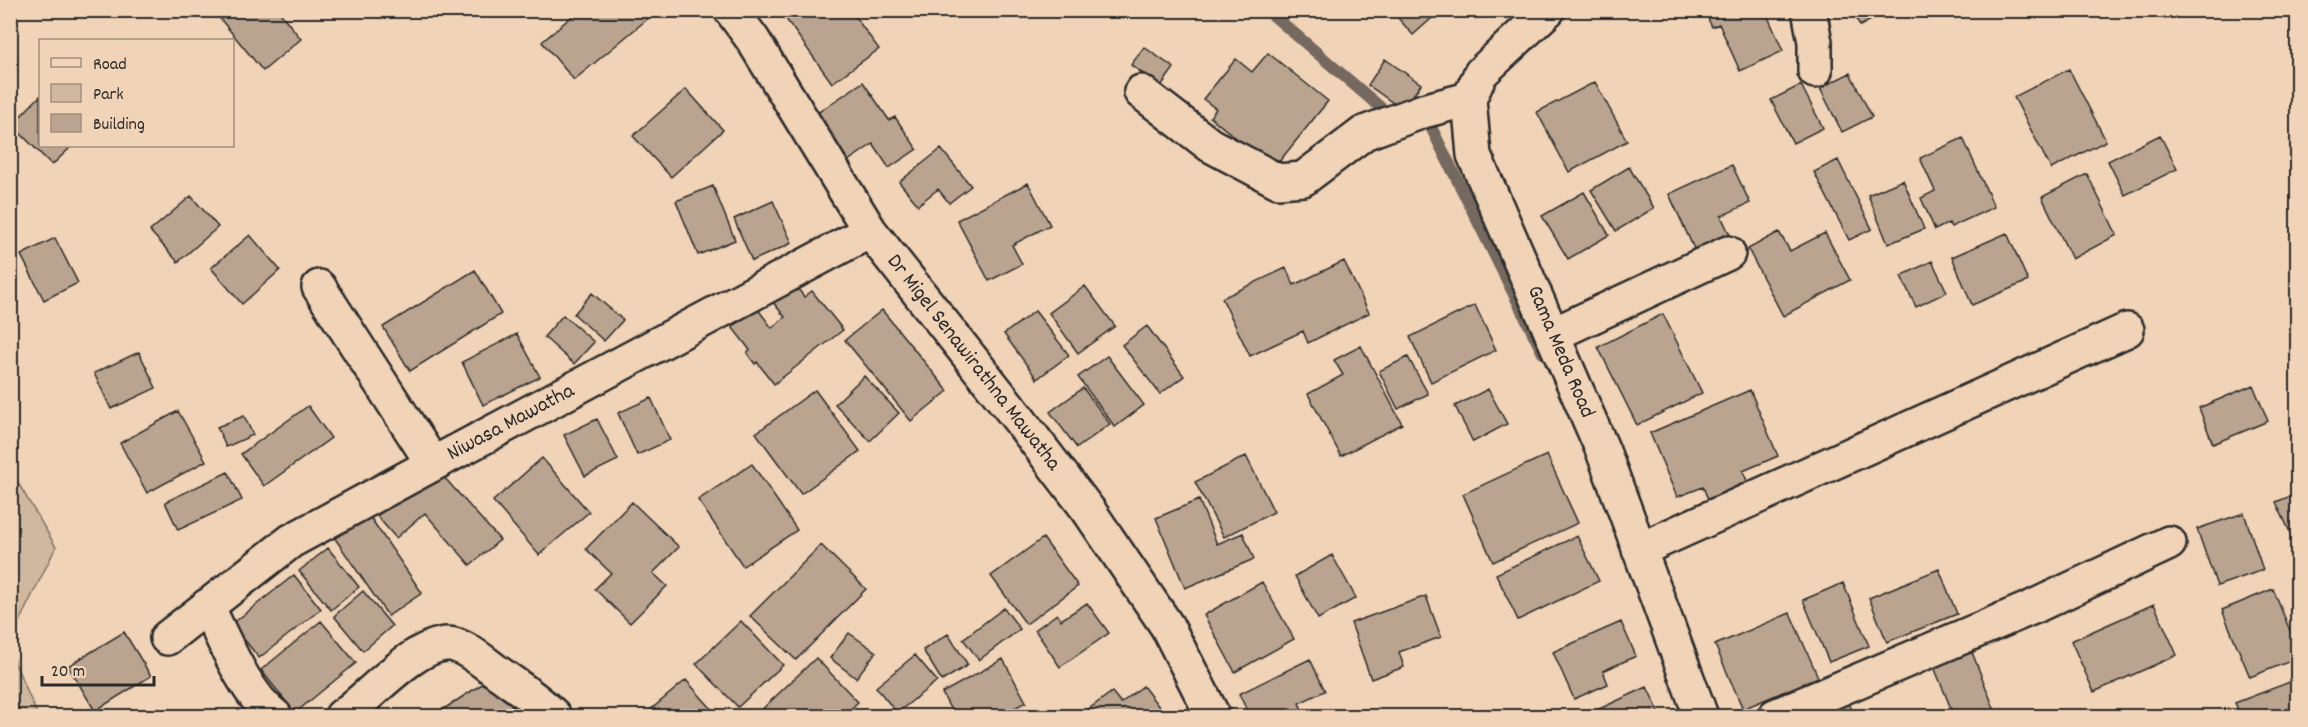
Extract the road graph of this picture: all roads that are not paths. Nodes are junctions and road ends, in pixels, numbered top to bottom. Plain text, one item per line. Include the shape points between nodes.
1 (731, 10) edge
2 (1548, 10) edge
3 (1809, 10) edge
4 (1815, 71) dead end
5 (1141, 92) dead end
6 (1469, 99) junction
7 (870, 231) junction
8 (1728, 253) dead end
9 (319, 287) dead end
10 (2127, 330) dead end
11 (1552, 335) junction
12 (433, 464) junction
13 (2169, 543) dead end
14 (1639, 550) junction
15 (207, 606) junction
16 (167, 638) dead end
17 (275, 717) edge
18 (342, 717) edge
19 (554, 717) edge
20 (1213, 717) edge
21 (1701, 717) edge
22 (1775, 717) edge

1 - 7 street, Dr Migel Senawirathna Mawatha
2 - 6 street via 1481,73
3 - 4 street
5 - 6 street via 1210,145 1278,181 1303,179 1364,134 1423,111
6 - 11 street, Gama Meda Road via 1474,155
7 - 12 street, Niwasa Mawatha
7 - 20 street, Dr Migel Senawirathna Mawatha via 1089,511 1167,626
8 - 11 street
9 - 12 street
10 - 14 street
11 - 14 street, Gama Meda Road via 1603,451
12 - 15 street, Niwasa Mawatha via 291,541
13 - 22 street via 2033,607
14 - 21 street, Gama Meda Road
15 - 16 street, Niwasa Mawatha
15 - 17 street via 239,670
18 - 19 street via 389,675 426,650 448,644 474,655

